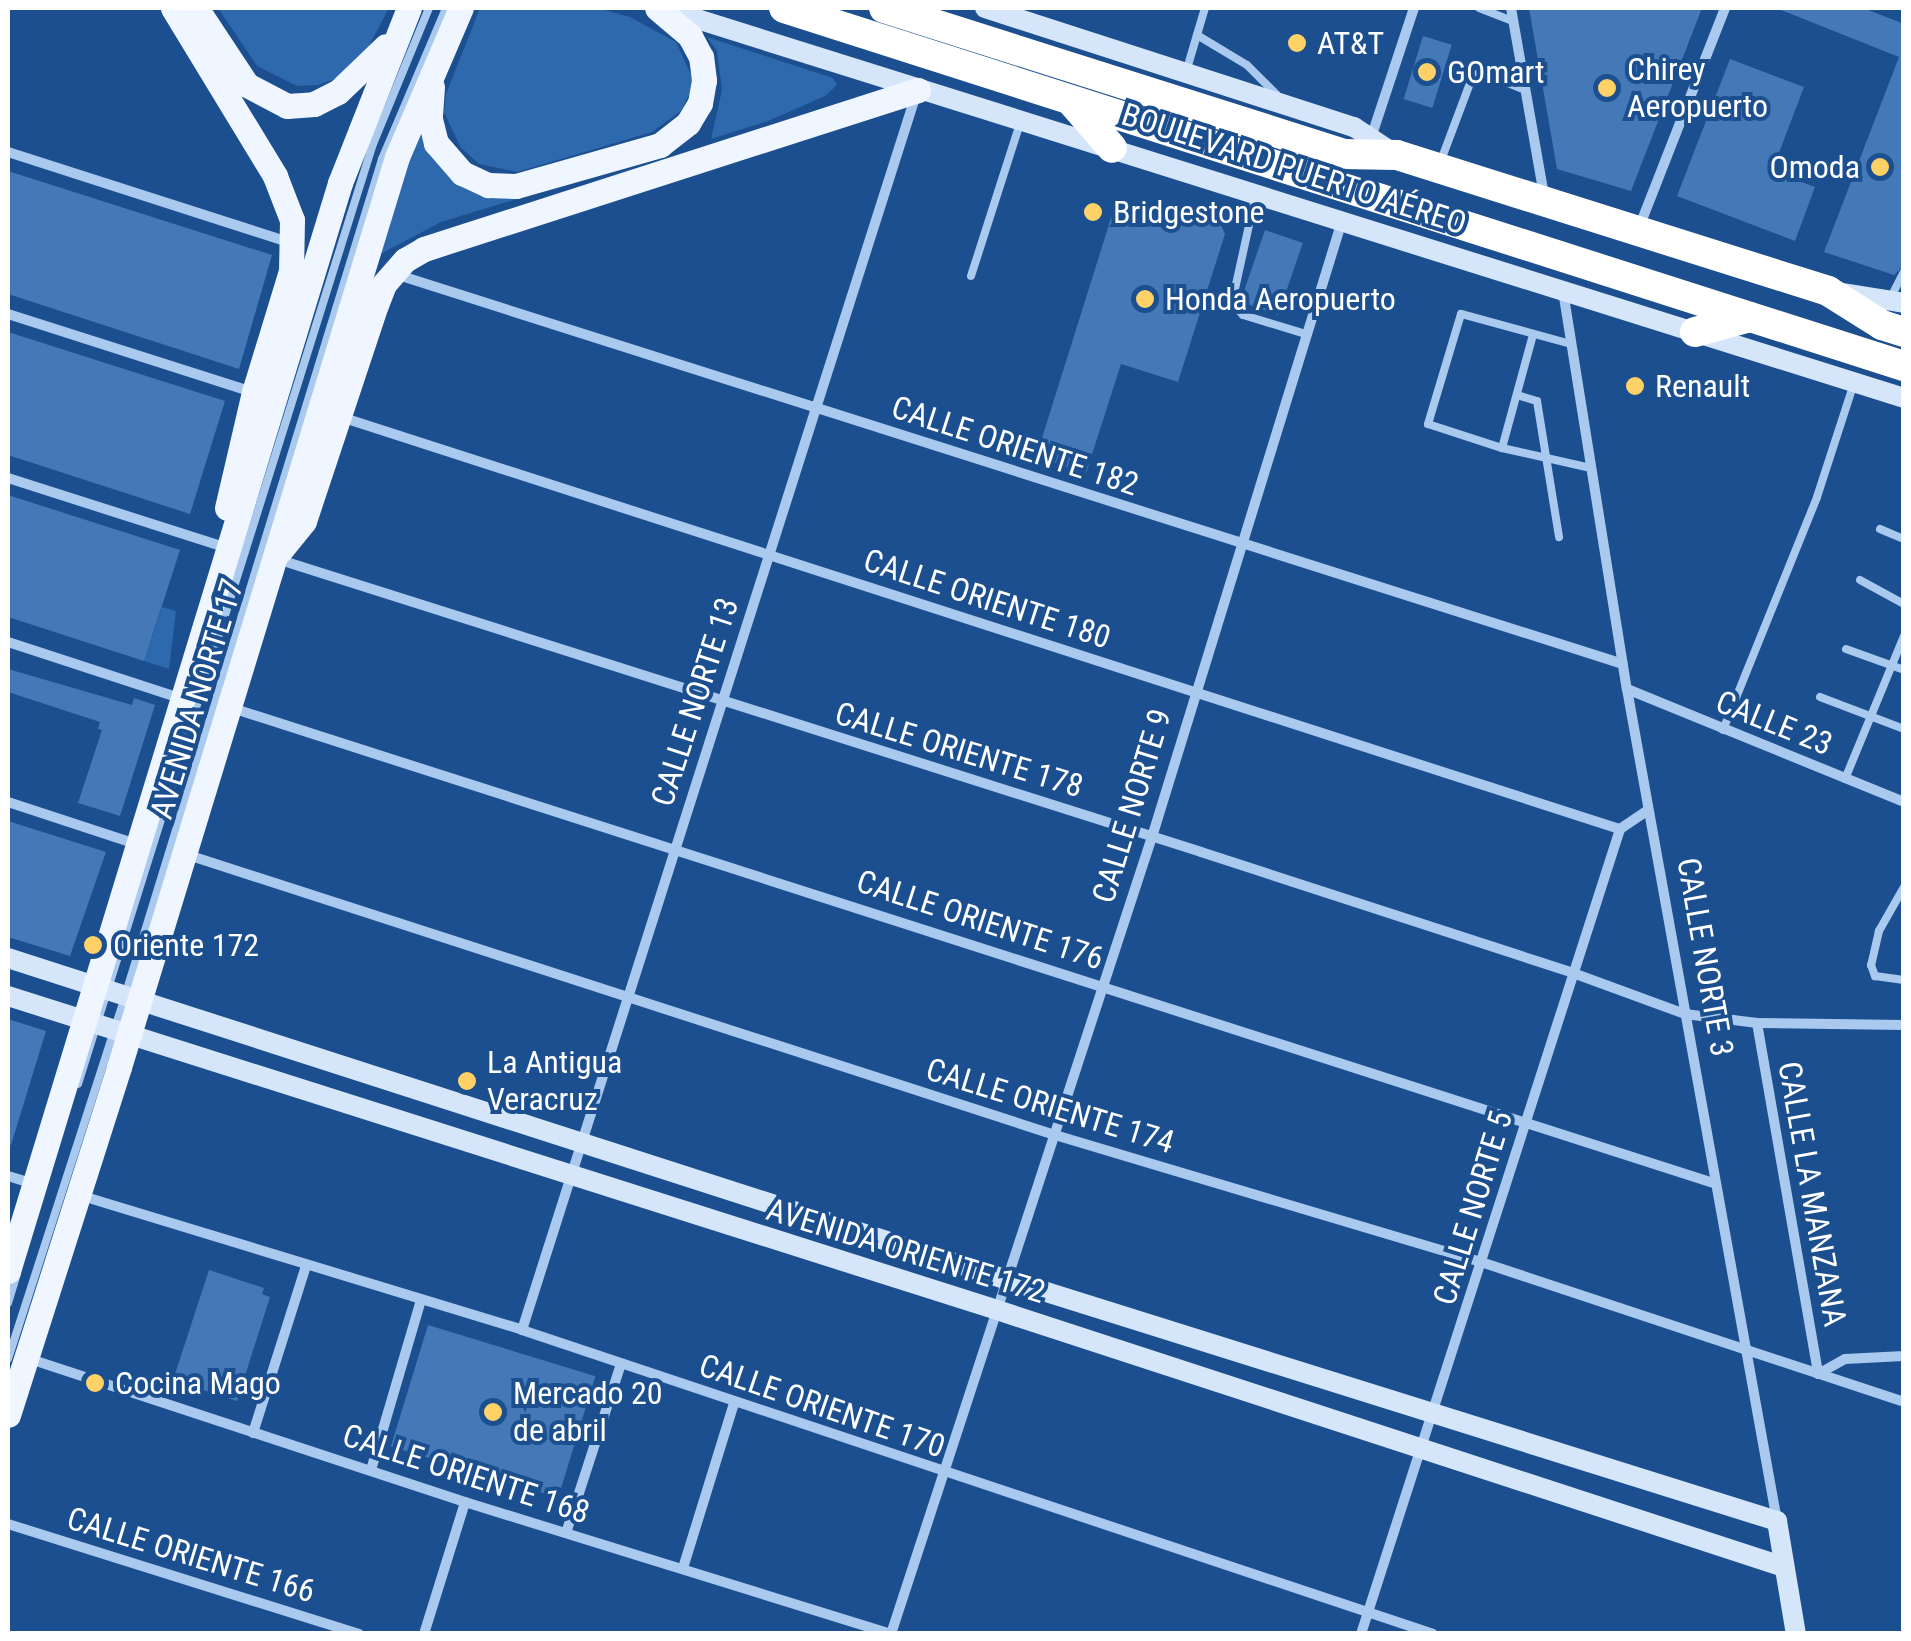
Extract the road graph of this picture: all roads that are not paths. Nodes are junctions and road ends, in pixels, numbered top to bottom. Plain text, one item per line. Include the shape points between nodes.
1 (172, 8) edge
2 (196, 8) edge
3 (429, 8) edge
4 (446, 8) edge
5 (461, 8) edge
6 (660, 8) edge
7 (784, 8) edge
8 (884, 8) edge
9 (984, 8) edge
10 (1205, 8) edge
11 (1414, 8) edge
12 (1478, 8) edge
13 (1511, 8) edge
14 (1725, 8) edge
15 (404, 19) edge
16 (1513, 21) junction
17 (1198, 35) junction
18 (440, 58) junction
19 (1186, 72) junction
20 (918, 90) junction
21 (1525, 90) junction
22 (1069, 99) junction
23 (1287, 105) junction
24 (1020, 121) junction
25 (1384, 146) junction
26 (1112, 148) junction
27 (8, 152) edge
28 (1438, 168) junction
29 (1256, 194) junction
30 (1545, 202) junction
31 (1342, 220) junction
32 (1638, 231) junction
33 (294, 244) junction
34 (1904, 272) edge
35 (392, 274) junction
36 (971, 276) dead end
37 (1563, 290) junction
38 (1828, 291) junction
39 (1897, 301) edge
40 (8, 314) edge
41 (1750, 317) junction
42 (1695, 332) junction
43 (1904, 332) edge
44 (1306, 334) junction
45 (1533, 335) junction
46 (1571, 344) junction
47 (1904, 366) edge
48 (1854, 382) junction
49 (254, 392) junction
50 (1516, 394) junction
51 (1904, 398) edge
52 (818, 409) junction
53 (338, 416) junction
54 (1502, 448) junction
55 (1549, 460) junction
56 (1592, 468) junction
57 (8, 478) edge
58 (1880, 529) dead end
59 (1559, 537) dead end
60 (1904, 539) edge
61 (1241, 545) junction
62 (229, 548) junction
63 (768, 556) junction
64 (274, 558) junction
65 (1860, 580) dead end
66 (1904, 604) edge
67 (1904, 636) edge
68 (8, 642) edge
69 (1846, 649) dead end
70 (1624, 664) junction
71 (1892, 665) junction
72 (1904, 670) edge
73 (1627, 689) junction
74 (1194, 690) junction
75 (1820, 697) dead end
76 (184, 700) junction
77 (721, 702) junction
78 (229, 707) junction
79 (1871, 718) junction
80 (1904, 729) edge
81 (1723, 730) junction
82 (1845, 779) junction
83 (8, 802) edge
84 (1904, 802) edge
85 (1648, 810) junction
86 (1620, 828) junction
87 (1152, 837) junction
88 (140, 845) junction
89 (675, 847) junction
90 (184, 854) junction
91 (1904, 887) edge
92 (1900, 903) edge
93 (8, 958) edge
94 (1573, 972) junction
95 (1904, 980) edge
96 (1101, 986) junction
97 (118, 993) junction
98 (8, 996) edge
99 (625, 999) junction
100 (1684, 1014) junction
101 (1757, 1023) junction
102 (1904, 1025) edge
103 (107, 1029) junction
104 (1527, 1120) junction
105 (1055, 1135) junction
106 (581, 1141) junction
107 (8, 1176) edge
108 (570, 1177) junction
109 (35, 1184) junction
110 (1713, 1184) junction
111 (79, 1195) junction
112 (1484, 1263) junction
113 (306, 1266) junction
114 (8, 1271) edge
115 (1008, 1280) junction
116 (421, 1300) junction
117 (8, 1303) edge
118 (997, 1310) junction
119 (522, 1330) junction
120 (1745, 1353) junction
121 (1904, 1356) edge
122 (17, 1359) edge
123 (621, 1364) junction
124 (1818, 1374) junction
125 (1904, 1402) edge
126 (734, 1404) junction
127 (1434, 1412) junction
128 (8, 1415) edge
129 (252, 1433) junction
130 (1422, 1449) junction
131 (370, 1470) junction
132 (946, 1474) junction
133 (465, 1502) junction
134 (1777, 1521) junction
135 (8, 1524) edge
136 (566, 1533) junction
137 (683, 1568) junction
138 (1784, 1568) junction
139 (1368, 1613) junction
140 (891, 1633) edge
141 (359, 1634) edge
142 (424, 1634) edge
143 (1362, 1634) edge
144 (1433, 1634) edge
145 (1796, 1634) edge

1 - 33 main road via 282,189
2 - 15 main road via 247,85 287,106 314,104 360,76
3 - 97 lane via 367,162
4 - 97 lane via 382,159
5 - 18 main road, AVENIDA NORTE 17
6 - 18 main road via 701,57 702,92 688,124 660,144 516,186 474,180 436,143 429,106
6 - 20 street, BOULEVARD PUERTO AÉREO
7 - 22 highway
8 - 25 highway via 1343,154
9 - 19 street, BOULEVARD PUERTO AÉREO
10 - 17 lane
11 - 25 street
12 - 16 lane
13 - 16 street
14 - 32 street
15 - 62 main road, AVENIDA NORTE 17 via 340,183
16 - 21 street
17 - 19 lane
17 - 23 lane via 1247,64
18 - 64 main road, AVENIDA NORTE 17 via 397,157
19 - 23 street, BOULEVARD PUERTO AÉREO
20 - 24 street, BOULEVARD PUERTO AÉREO
20 - 35 main road via 424,249
20 - 52 street, CALLE NORTE 13
21 - 28 lane via 1484,73 1472,75
21 - 30 street
22 - 26 highway
22 - 41 highway
23 - 25 street, BOULEVARD PUERTO AÉREO via 1354,126
24 - 26 street, BOULEVARD PUERTO AÉREO
24 - 36 lane
25 - 28 highway, BOULEVARD PUERTO AÉREO
26 - 29 street, BOULEVARD PUERTO AÉREO
27 - 33 street
28 - 30 highway, BOULEVARD PUERTO AÉREO
29 - 31 street, BOULEVARD PUERTO AÉREO
29 - 44 lane via 1232,304 1243,315
30 - 32 highway, BOULEVARD PUERTO AÉREO
31 - 37 street, BOULEVARD PUERTO AÉREO
31 - 44 street, CALLE NORTE 9
32 - 38 highway, BOULEVARD PUERTO AÉREO
33 - 49 main road
34 - 39 lane
35 - 52 street, CALLE ORIENTE 182
35 - 53 main road
37 - 42 street, BOULEVARD PUERTO AÉREO
37 - 46 street, CALLE NORTE 3
38 - 39 street, BOULEVARD PUERTO AÉREO
38 - 43 highway
40 - 49 street
41 - 42 highway
41 - 47 highway
42 - 48 street, BOULEVARD PUERTO AÉREO
44 - 61 street, CALLE NORTE 9
45 - 46 lane
45 - 50 lane
45 - 54 lane via 1462,314 1428,424
46 - 56 street, CALLE NORTE 3
48 - 51 street, BOULEVARD PUERTO AÉREO
48 - 81 lane via 1817,497
49 - 62 main road via 227,496
50 - 54 lane
50 - 55 lane via 1537,401
52 - 61 street, CALLE ORIENTE 182
52 - 63 street, CALLE NORTE 13
53 - 63 street, CALLE ORIENTE 180
53 - 64 main road via 304,521
54 - 55 lane
55 - 56 lane
55 - 59 lane
56 - 70 street, CALLE NORTE 3
57 - 62 street
58 - 60 lane
61 - 70 street, CALLE ORIENTE 182
61 - 74 street, CALLE NORTE 9
62 - 76 main road, AVENIDA NORTE 17
63 - 74 street, CALLE ORIENTE 180
63 - 77 street, CALLE NORTE 13
64 - 77 street, CALLE ORIENTE 178
64 - 78 main road, AVENIDA NORTE 17
65 - 66 lane
67 - 71 lane
68 - 76 street
69 - 71 lane
70 - 73 street, CALLE NORTE 3
71 - 72 lane
71 - 79 lane
73 - 81 street, CALLE 23
73 - 85 street, CALLE NORTE 3
74 - 86 street, CALLE ORIENTE 180
74 - 87 street, CALLE NORTE 9
75 - 79 lane
76 - 88 main road, AVENIDA NORTE 17
77 - 87 street, CALLE ORIENTE 178
77 - 89 street, CALLE NORTE 13
78 - 89 street, CALLE ORIENTE 176
78 - 90 main road, AVENIDA NORTE 17
79 - 80 lane
79 - 82 lane
81 - 82 street, CALLE 23
82 - 84 street, CALLE 23
83 - 88 street
85 - 86 street
85 - 100 street, CALLE NORTE 3
86 - 94 street, CALLE NORTE 5
87 - 94 street, CALLE ORIENTE 178
87 - 96 street, CALLE NORTE 9
88 - 97 main road, AVENIDA NORTE 17
89 - 96 street, CALLE ORIENTE 176
89 - 99 street, CALLE NORTE 13
90 - 97 main road, AVENIDA NORTE 17
90 - 99 street, CALLE ORIENTE 174
91 - 92 lane
92 - 95 lane via 1880,930 1871,971
93 - 97 street, AVENIDA ORIENTE 172
94 - 100 street, CALLE ORIENTE 178
94 - 104 street, CALLE NORTE 5
96 - 104 street, CALLE ORIENTE 176
96 - 105 street, CALLE NORTE 9
97 - 103 main road, AVENIDA NORTE 17
97 - 103 main road, AVENIDA NORTE 17
97 - 106 street, AVENIDA ORIENTE 172
98 - 103 street, AVENIDA ORIENTE 172
99 - 105 street, CALLE ORIENTE 174
99 - 106 street, CALLE NORTE 13
100 - 101 street, CALLE ORIENTE 178
100 - 110 street, CALLE NORTE 3
101 - 102 street, CALLE ORIENTE 178
101 - 124 street, CALLE LA MANZANA
103 - 108 street, AVENIDA ORIENTE 172
103 - 109 main road, AVENIDA NORTE 17
103 - 111 main road, AVENIDA NORTE 17
103 - 117 lane
103 - 122 lane
104 - 110 street, CALLE ORIENTE 176
104 - 112 street, CALLE NORTE 5
105 - 112 street, CALLE ORIENTE 174
105 - 115 street, CALLE NORTE 9
106 - 108 street, CALLE NORTE 13
106 - 115 street, AVENIDA ORIENTE 172
107 - 109 street
108 - 118 street, AVENIDA ORIENTE 172
108 - 119 street, CALLE NORTE 13
109 - 114 main road, AVENIDA NORTE 17
110 - 120 street, CALLE NORTE 3
111 - 113 street, CALLE ORIENTE 170
111 - 122 main road, AVENIDA NORTE 17
112 - 120 street, CALLE ORIENTE 174
112 - 127 street, CALLE NORTE 5
113 - 116 street, CALLE ORIENTE 170
113 - 129 street
115 - 118 street, CALLE NORTE 9
115 - 127 street, AVENIDA ORIENTE 172
116 - 119 street, CALLE ORIENTE 170
116 - 131 street
118 - 130 street, AVENIDA ORIENTE 172
118 - 132 street, CALLE NORTE 9
119 - 123 street, CALLE ORIENTE 170
120 - 124 street, CALLE ORIENTE 174
120 - 134 street, CALLE NORTE 3
121 - 124 street via 1844,1360
122 - 128 main road, AVENIDA NORTE 17
122 - 129 street, CALLE ORIENTE 168
123 - 126 street, CALLE ORIENTE 170
123 - 136 street
124 - 125 street, CALLE ORIENTE 174
126 - 132 street, CALLE ORIENTE 170
126 - 137 street
127 - 130 street, CALLE NORTE 5
127 - 134 street, AVENIDA ORIENTE 172
129 - 131 street, CALLE ORIENTE 168
130 - 138 street, AVENIDA ORIENTE 172
130 - 139 street, CALLE NORTE 5
131 - 133 street, CALLE ORIENTE 168
132 - 139 street, CALLE ORIENTE 170
132 - 140 street, CALLE NORTE 9
133 - 136 street, CALLE ORIENTE 168
133 - 142 street
134 - 138 street, CALLE NORTE 3
135 - 141 street, CALLE ORIENTE 166
136 - 137 street, CALLE ORIENTE 168
137 - 140 street, CALLE ORIENTE 168
138 - 145 street, CALLE NORTE 3
139 - 143 street, CALLE NORTE 5
139 - 144 street, CALLE ORIENTE 170

